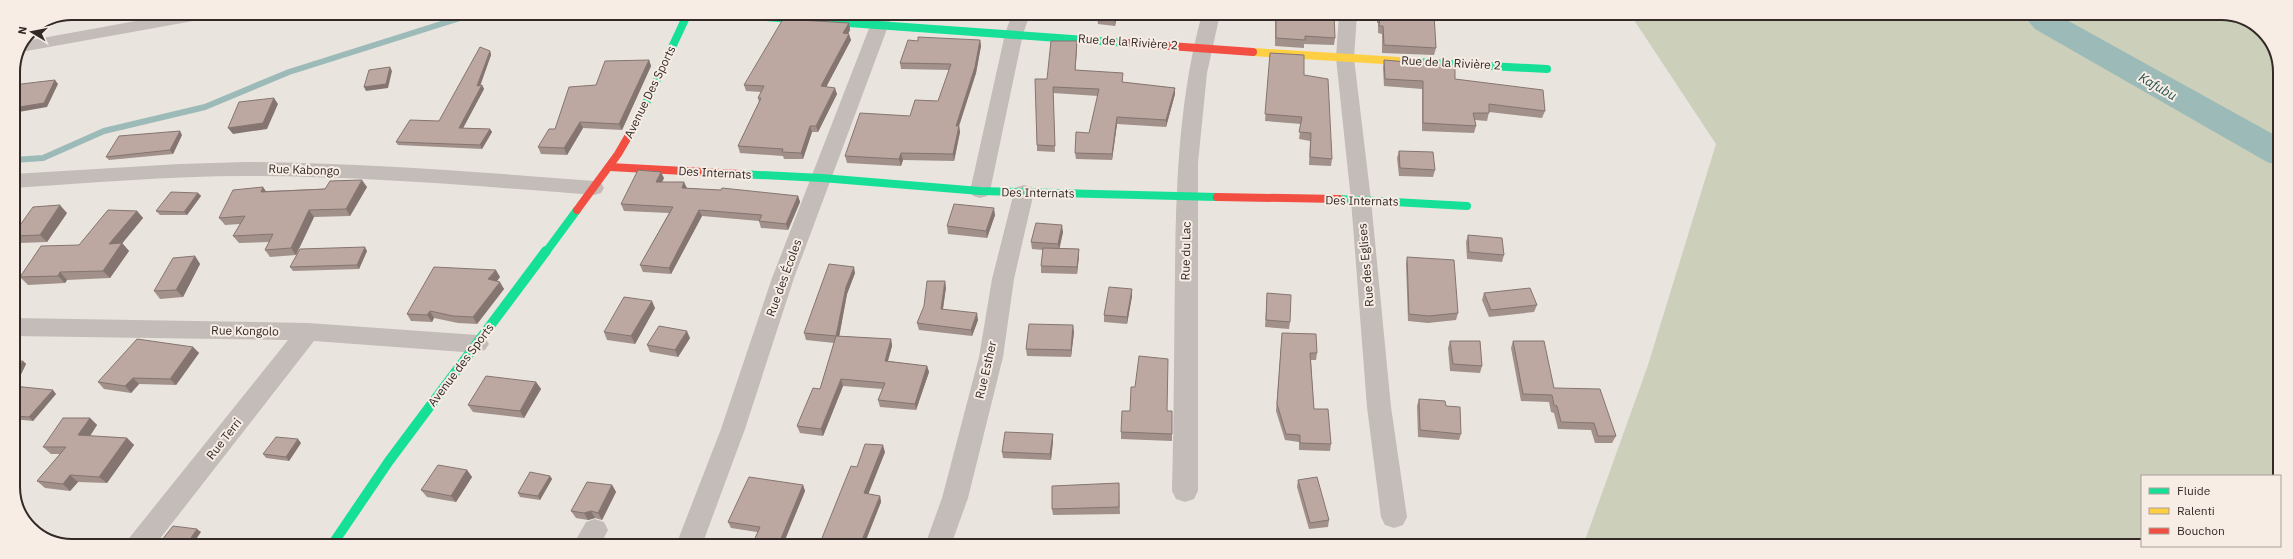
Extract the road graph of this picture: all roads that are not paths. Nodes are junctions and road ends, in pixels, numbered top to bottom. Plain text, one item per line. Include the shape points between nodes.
1 (157, 20) edge
2 (685, 20) edge
3 (882, 20) edge
4 (1019, 20) edge
5 (1209, 20) edge
6 (1347, 20) edge
7 (1014, 34) junction
8 (28, 45) edge
9 (1201, 46) junction
10 (1344, 58) junction
11 (1547, 69) dead end
12 (610, 167) junction
13 (822, 178) junction
14 (20, 181) edge
15 (594, 188) junction
16 (980, 191) junction
17 (1024, 192) junction
18 (1187, 197) junction
19 (1361, 200) junction
20 (1466, 206) dead end
21 (20, 327) edge
22 (308, 332) junction
23 (477, 344) junction
24 (1185, 491) dead end
25 (1394, 517) dead end
26 (144, 539) edge
27 (336, 539) edge
28 (692, 539) edge
29 (940, 539) edge

1 - 8 street
2 - 12 street, Avenue Des Sports via 632,133
3 - 7 street, Rue de la Rivière 2
3 - 13 street, Rue des Écoles
4 - 7 street
5 - 9 street, Rue du Lac
6 - 10 street, Rue des Eglises
7 - 9 street, Rue de la Rivière 2
7 - 16 street
9 - 10 street, Rue de la Rivière 2
9 - 18 street, Rue du Lac via 1190,129
10 - 11 street, Rue de la Rivière 2
10 - 19 street, Rue des Eglises
12 - 13 street, Des Internats
12 - 15 street, Avenue Des Sports
13 - 16 street, Des Internats
13 - 28 street, Rue des Écoles via 783,278 733,429
14 - 15 street, Rue Kabongo via 183,170 279,168
15 - 23 street, Avenue des Sports
16 - 17 street, Des Internats
17 - 18 street, Des Internats
17 - 29 street, Rue Esther via 1004,279 990,357 955,498
18 - 19 street, Des Internats
18 - 24 street, Rue du Lac
19 - 20 street, Des Internats
19 - 25 street, Rue des Eglises via 1379,407
21 - 22 street, Rue Kongolo
22 - 23 street, Rue Kongolo
22 - 26 street, Rue Terri
23 - 27 street, Avenue des Sports via 389,461

